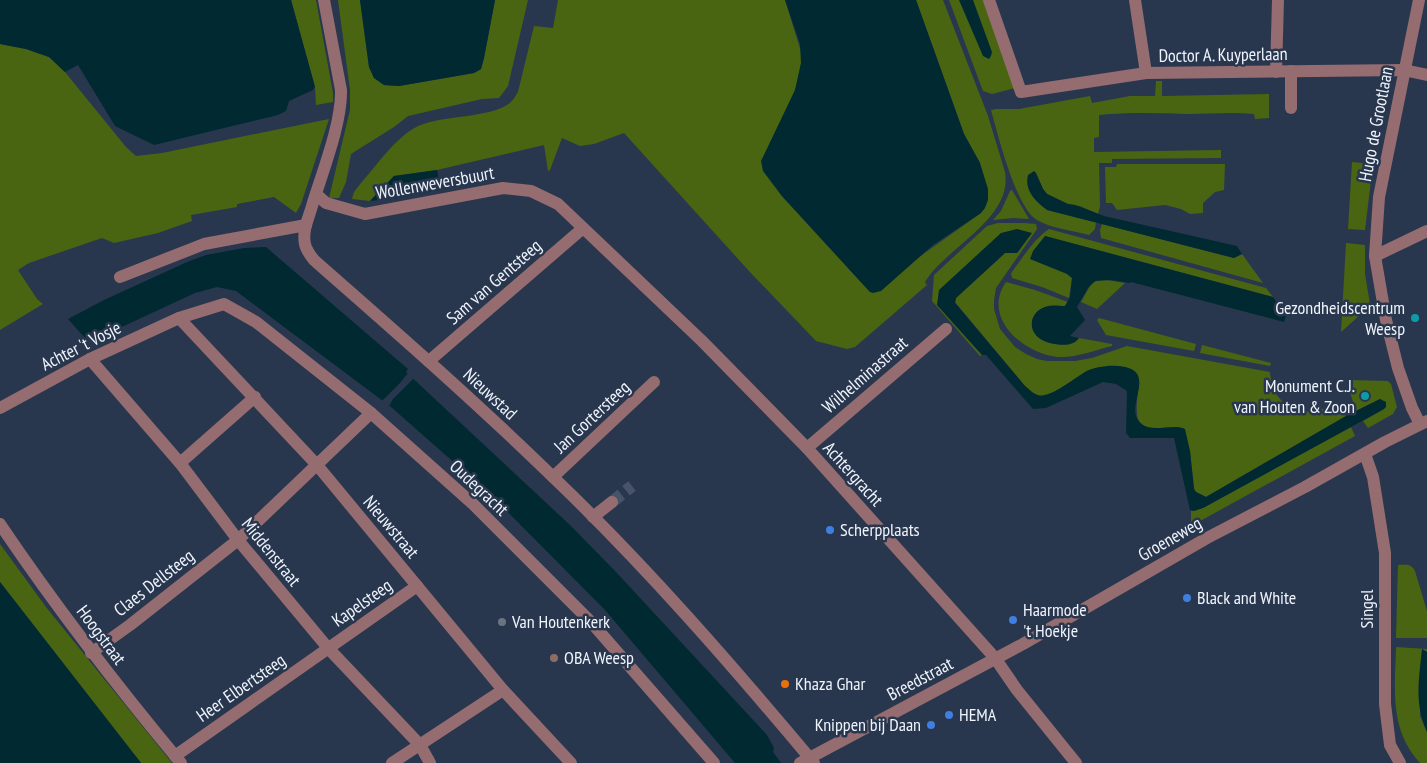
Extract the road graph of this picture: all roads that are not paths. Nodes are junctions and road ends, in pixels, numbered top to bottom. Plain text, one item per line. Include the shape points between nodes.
1 (324, 0) edge
2 (989, 0) edge
3 (1135, 0) edge
4 (1278, 0) edge
5 (1419, 0) edge
6 (1404, 70) junction
7 (1276, 72) junction
8 (1291, 72) junction
9 (1146, 73) junction
10 (1427, 75) edge
11 (1291, 108) dead end
12 (316, 194) junction
13 (306, 225) junction
14 (582, 229) junction
15 (1427, 231) edge
16 (1375, 256) junction
17 (120, 278) dead end
18 (179, 318) junction
19 (946, 329) dead end
20 (90, 359) junction
21 (429, 361) junction
22 (654, 382) dead end
23 (255, 397) junction
24 (0, 408) edge
25 (371, 413) junction
26 (1424, 423) edge
27 (807, 448) junction
28 (1365, 454) junction
29 (180, 464) junction
30 (317, 465) junction
31 (553, 476) junction
32 (612, 502) tunnel mouth
33 (593, 517) junction
34 (0, 524) edge
35 (238, 540) junction
36 (417, 586) junction
37 (328, 648) junction
38 (91, 653) junction
39 (994, 658) junction
40 (503, 690) junction
41 (420, 745) junction
42 (178, 760) edge
43 (808, 761) edge
44 (392, 763) edge
45 (430, 763) edge
46 (571, 763) edge
47 (714, 763) edge
48 (1076, 763) edge
49 (1400, 763) edge

1 - 12 street, Nieuwstad via 342,100
2 - 9 street, Doctor A. Kuyperlaan via 1021,92
3 - 9 street
4 - 7 street
5 - 6 street, Hugo de Grootlaan
6 - 8 street, Doctor A. Kuyperlaan
6 - 10 street, Doctor A. Kuyperlaan
6 - 16 street, Hugo de Grootlaan via 1379,197
7 - 8 street, Doctor A. Kuyperlaan
7 - 9 street, Doctor A. Kuyperlaan
8 - 11 street
12 - 13 street, Nieuwstad
12 - 14 street, Wollenweversbuurt via 326,203 365,214 503,188 532,191 558,204
13 - 17 street via 204,244
13 - 21 street, Nieuwstad via 305,243 314,260
14 - 21 street, Sam van Gentsteeg
14 - 27 street, Achtergracht via 702,341
15 - 16 street
16 - 26 street, Hugo de Grootlaan via 1398,368 1412,408
18 - 20 street, Achter 't Vosje
18 - 23 street, Nieuwstraat
18 - 25 street, Oudegracht via 224,304 256,322
19 - 27 street, Wilhelminastraat
20 - 24 street, Achter 't Vosje
20 - 29 street, Middenstraat
21 - 31 street, Nieuwstad
22 - 31 street, Jan Gortersteeg
23 - 29 street
23 - 30 street, Nieuwstraat
25 - 30 street, Claes Dellsteeg
25 - 47 street, Oudegracht via 473,504 591,622
26 - 28 street, Groeneweg
27 - 39 street, Achtergracht
28 - 39 street, Groeneweg via 1207,538
28 - 49 street, Singel via 1373,477 1385,553 1384,704 1390,745
29 - 35 street, Middenstraat
30 - 35 street, Claes Dellsteeg
30 - 36 street, Nieuwstraat
31 - 33 street, Nieuwstad
32 - 33 street
33 - 43 street, Nieuwstad via 654,580
34 - 38 street, Hoogstraat
35 - 37 street, Middenstraat
35 - 38 street, Claes Dellsteeg
36 - 37 street, Kapelsteeg
36 - 40 street, Nieuwstraat
37 - 41 street, Middenstraat
37 - 42 street, Heer Elbertsteeg
38 - 42 street, Hoogstraat
39 - 43 street, Breedstraat
39 - 48 street, Achtergracht
40 - 41 street
40 - 46 street, Nieuwstraat
41 - 44 street
41 - 45 street, Middenstraat

